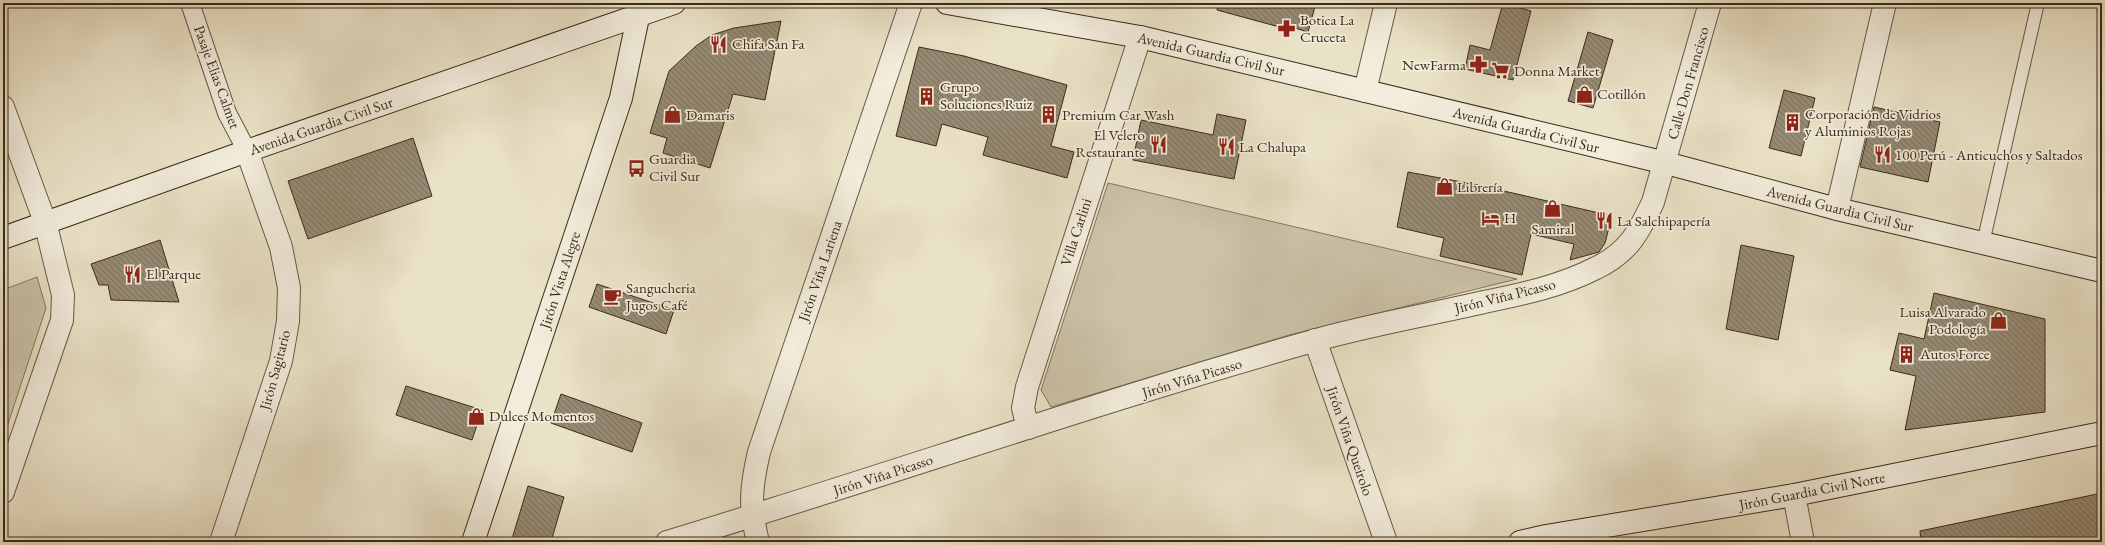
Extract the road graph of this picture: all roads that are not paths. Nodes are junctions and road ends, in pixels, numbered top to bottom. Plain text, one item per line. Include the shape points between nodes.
1 (190, 3) edge
2 (674, 3) edge
3 (911, 3) edge
4 (947, 3) edge
5 (1386, 3) edge
6 (1710, 3) edge
7 (1885, 3) edge
8 (2038, 3) edge
9 (640, 9) edge
10 (1140, 37) junction
11 (1365, 91) junction
12 (3, 107) edge
13 (247, 151) junction
14 (1666, 164) junction
15 (1836, 209) junction
16 (45, 222) junction
17 (3, 238) edge
18 (1983, 243) junction
19 (2102, 271) edge
20 (1315, 340) junction
21 (1028, 428) junction
22 (2102, 433) edge
23 (3, 492) edge
24 (1794, 495) junction
25 (752, 517) junction
26 (221, 542) edge
27 (473, 542) edge
28 (667, 542) edge
29 (758, 542) edge
30 (1386, 542) edge
31 (1520, 542) edge
32 (1803, 542) edge

1 - 13 street, Pasaje Elias Calmet via 227,113
2 - 9 street, Avenida Guardia Civil Sur
3 - 25 street, Jirón Viña Lariena via 759,452 752,486
4 - 10 street, Avenida Guardia Civil Sur
5 - 11 street
6 - 14 street, Calle Don Francisco
7 - 15 street
8 - 18 lane
9 - 13 street, Avenida Guardia Civil Sur
9 - 27 street, Jirón Vista Alegre via 621,98
10 - 11 street, Avenida Guardia Civil Sur
10 - 21 street, Villa Carlini via 1027,387 1023,408
11 - 14 street, Avenida Guardia Civil Sur
12 - 16 street
13 - 16 street, Avenida Guardia Civil Sur
13 - 26 street, Jirón Sagitario via 281,247 289,288 288,321 281,361
14 - 15 street, Avenida Guardia Civil Sur
14 - 20 street, Jirón Viña Picasso via 1653,202 1629,245 1613,259 1595,269 1545,289
15 - 18 street, Avenida Guardia Civil Sur
16 - 17 street, Avenida Guardia Civil Sur
16 - 23 street via 63,295 62,320
18 - 19 street, Avenida Guardia Civil Sur
20 - 21 street, Jirón Viña Picasso
20 - 30 street, Jirón Viña Queirolo
21 - 25 street, Jirón Viña Picasso
22 - 24 street, Jirón Guardia Civil Norte
24 - 31 street, Jirón Guardia Civil Norte
24 - 32 street
25 - 28 street, Jirón Viña Picasso
25 - 29 street, Jirón Viña Lariena

